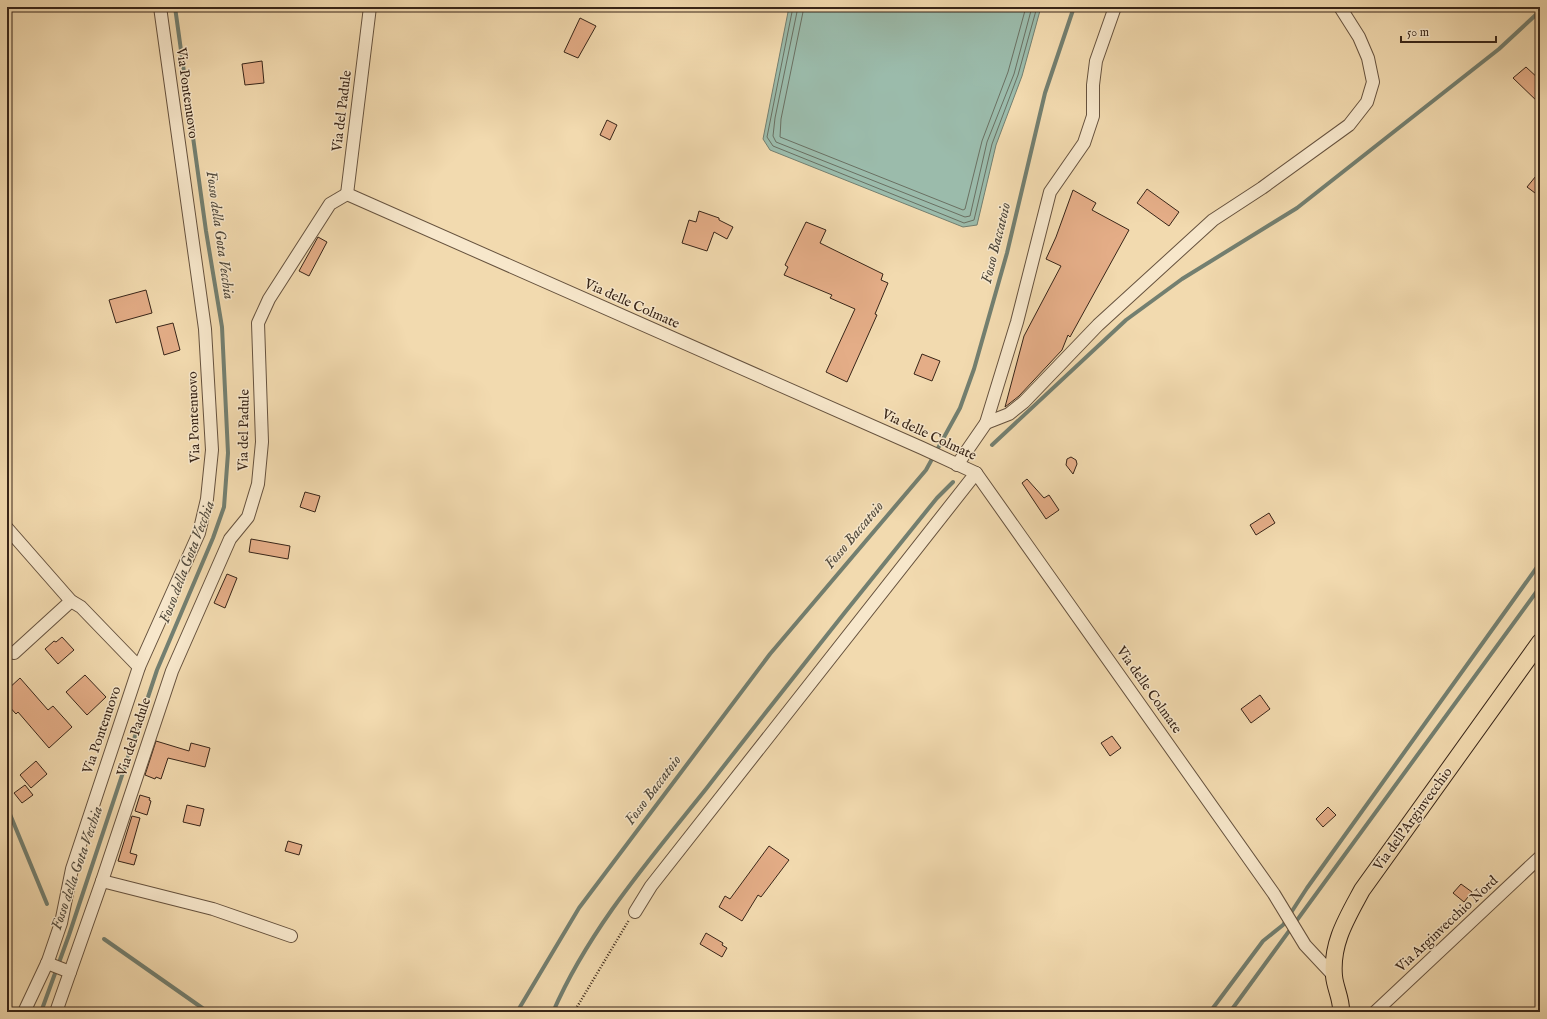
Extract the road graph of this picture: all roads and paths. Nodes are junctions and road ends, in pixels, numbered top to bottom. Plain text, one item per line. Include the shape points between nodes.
1 (160, 7) edge
2 (370, 7) edge
3 (1115, 7) edge
4 (1340, 7) edge
5 (347, 194) junction
6 (986, 423) junction
7 (957, 464) junction
8 (976, 473) junction
9 (7, 528) edge
10 (71, 601) junction
11 (1540, 642) edge
12 (14, 653) dead end
13 (140, 667) junction
14 (1540, 857) edge
15 (102, 881) junction
16 (635, 912) joint
17 (291, 936) dead end
18 (50, 964) junction
19 (67, 971) junction
20 (1334, 976) junction
21 (24, 1012) edge
22 (56, 1012) edge
23 (574, 1012) edge
24 (1341, 1012) edge
25 (1375, 1012) edge

1 - 13 street, Via Pontenuovo via 205,330 212,450 207,499 199,533
2 - 5 street, Via del Padule
3 - 6 street via 1096,60 1093,116 1084,143 1050,192 1017,322
4 - 6 street via 1365,51 1372,82 1367,102 1349,126 1213,220 1098,324 1024,402 1009,414
5 - 7 street, Via delle Colmate
5 - 15 street, Via del Padule via 330,204 269,299 258,323 262,442 258,484 248,517 230,539 172,671
6 - 7 street
7 - 8 street, Via delle Colmate
8 - 16 street via 651,886
8 - 20 street, Via delle Colmate via 1274,894 1305,945
9 - 10 street
10 - 12 street
10 - 13 street via 81,607
11 - 20 main road, Via dell'Arginvecchio via 1362,890 1341,928 1335,949
13 - 18 street, Via Pontenuovo via 72,869
14 - 25 street, Via Arginvecchio Nord
15 - 17 street via 213,909
15 - 19 street, Via del Padule
16 - 23 path
18 - 19 street
18 - 21 street, Via Pontenuovo
19 - 22 street, Via del Padule
20 - 24 main road, Via dell'Arginvecchio

